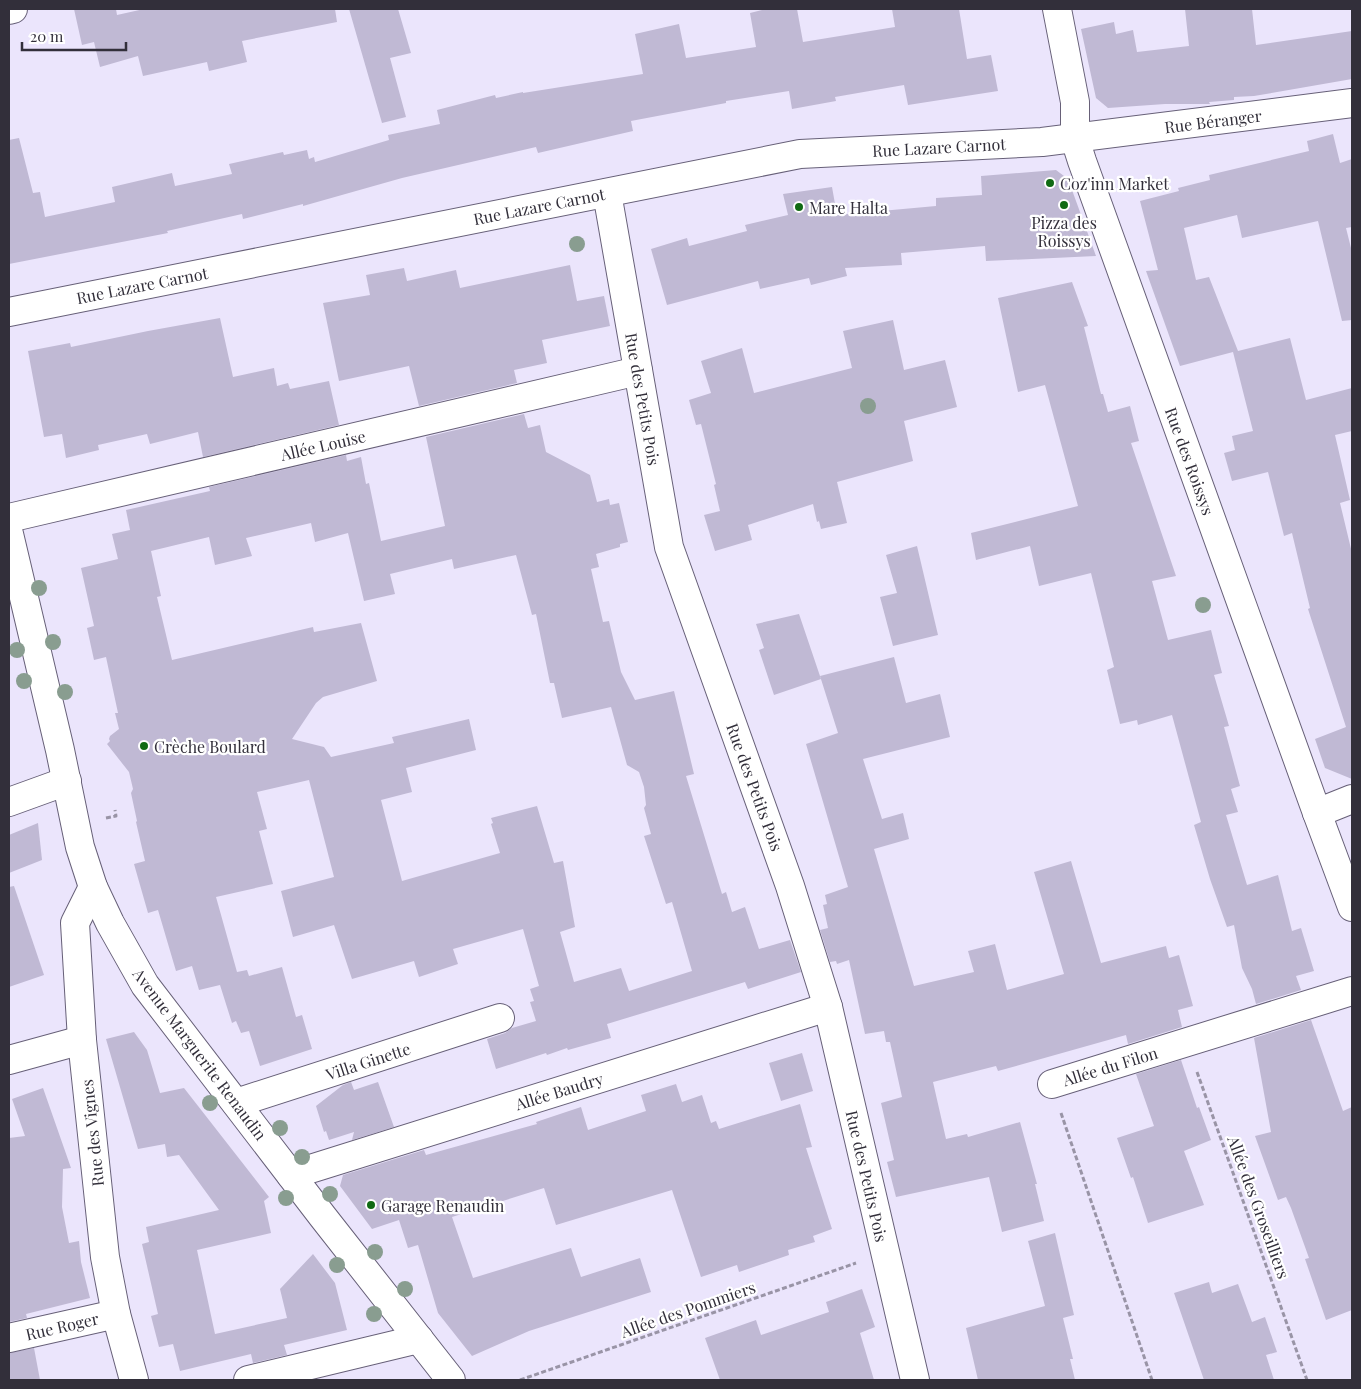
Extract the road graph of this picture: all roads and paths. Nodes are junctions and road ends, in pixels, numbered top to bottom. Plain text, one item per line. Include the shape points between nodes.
1 (13, 9) edge
2 (1057, 9) edge
3 (9, 10) edge
4 (1352, 103) edge
5 (1074, 139) junction
6 (607, 193) junction
7 (9, 312) edge
8 (638, 371) junction
9 (9, 518) edge
10 (9, 534) edge
11 (67, 781) junction
12 (1352, 799) edge
13 (9, 802) edge
14 (115, 810) dead end
15 (1317, 813) junction
16 (116, 816) dead end
17 (93, 887) junction
18 (1352, 907) edge
19 (1352, 991) edge
20 (828, 1007) junction
21 (500, 1018) dead end
22 (82, 1040) junction
23 (1187, 1043) junction
24 (9, 1060) edge
25 (1052, 1084) joint
26 (236, 1103) junction
27 (291, 1175) junction
28 (864, 1261) dead end
29 (116, 1314) junction
30 (9, 1338) edge
31 (419, 1339) junction
32 (134, 1380) edge
33 (248, 1380) edge
34 (451, 1380) edge
35 (520, 1380) edge
36 (916, 1380) edge
37 (1152, 1380) edge
38 (1307, 1380) edge

1 - 3 street
2 - 5 street, Rue des Roissys via 1075,102
4 - 5 street, Rue Béranger
5 - 6 street, Rue Lazare Carnot via 800,154
5 - 15 street, Rue des Roissys
6 - 7 street, Rue Lazare Carnot
6 - 8 street, Rue des Petits Pois
8 - 9 street, Allée Louise
8 - 20 street, Rue des Petits Pois via 669,546 790,886
10 - 11 street, Avenue Marguerite Renaudin
11 - 13 street
11 - 17 street, Avenue Marguerite Renaudin via 80,847
12 - 15 street
14 - 16 path
15 - 18 street, Rue des Roissys
17 - 22 street, Rue des Vignes via 75,923
17 - 26 street, Avenue Marguerite Renaudin via 145,985
19 - 23 street, Allée du Filon
20 - 27 street, Allée Baudry
20 - 36 street, Rue des Petits Pois
21 - 26 street, Villa Ginette
22 - 24 street
22 - 29 street, Rue des Vignes via 105,1257
23 - 25 street, Allée du Filon
23 - 38 path, Allée des Groseilliers
25 - 37 path, Allée du Filon
26 - 27 street, Avenue Marguerite Renaudin
27 - 31 street, Avenue Marguerite Renaudin
28 - 35 path, Allée des Pommiers
29 - 30 street, Rue Roger
29 - 32 street, Rue des Vignes
31 - 33 street
31 - 34 street, Avenue Marguerite Renaudin

